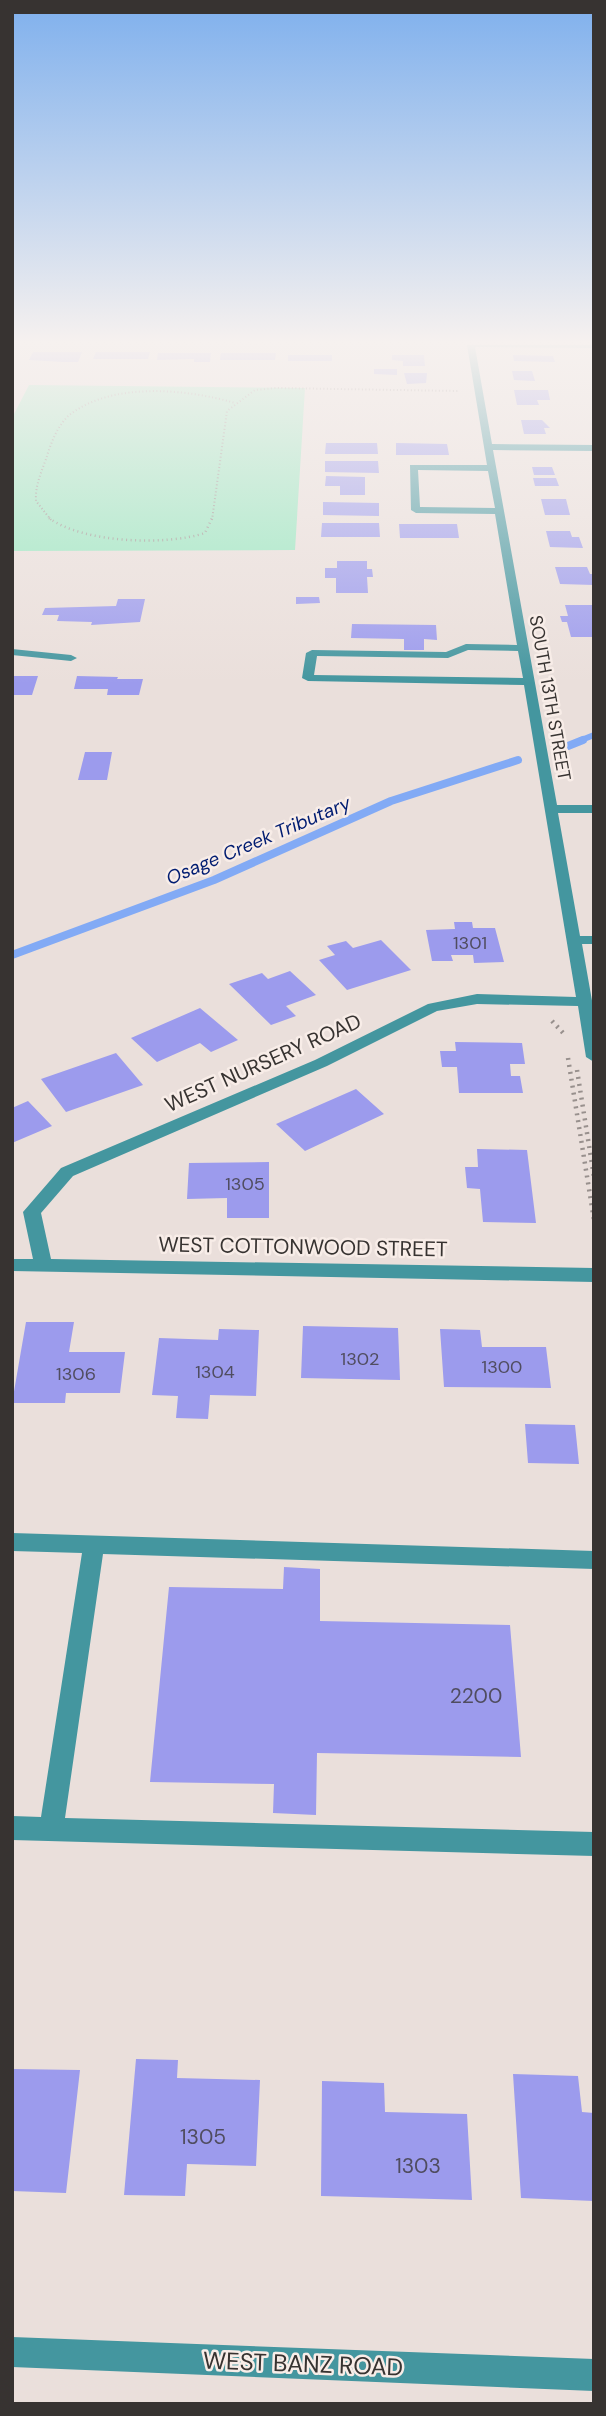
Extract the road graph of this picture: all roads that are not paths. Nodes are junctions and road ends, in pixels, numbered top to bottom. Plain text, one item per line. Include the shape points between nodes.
1 (490, 458) edge
2 (492, 468) junction
3 (499, 511) junction
4 (523, 648) junction
5 (12, 652) edge
6 (71, 658) dead end
7 (528, 682) junction
8 (552, 809) junction
9 (594, 809) edge
10 (573, 940) junction
11 (594, 940) edge
12 (584, 1002) junction
13 (594, 1057) edge
14 (12, 1265) edge
15 (43, 1265) junction
16 (594, 1275) edge
17 (12, 1542) edge
18 (94, 1545) junction
19 (594, 1560) edge
20 (12, 1828) edge
21 (51, 1829) junction
22 (594, 1844) edge
23 (12, 2352) edge
24 (594, 2375) edge

1 - 2 street, SOUTH 13TH STREET
2 - 3 street, SOUTH 13TH STREET
2 - 3 street via 413,467 416,510
3 - 4 street, SOUTH 13TH STREET
4 - 7 street, SOUTH 13TH STREET
4 - 7 street via 466,647 448,655 312,653 309,678
5 - 6 street
7 - 8 street, SOUTH 13TH STREET
8 - 9 street
8 - 10 street, SOUTH 13TH STREET
10 - 11 street
10 - 12 street, SOUTH 13TH STREET
12 - 13 street, SOUTH 13TH STREET
12 - 15 street, WEST NURSERY ROAD via 477,999 433,1007 321,1063 67,1172 32,1212
14 - 15 street, WEST COTTONWOOD STREET
15 - 16 street, WEST COTTONWOOD STREET
17 - 18 street
18 - 19 street
18 - 21 street
20 - 21 street
21 - 22 street
23 - 24 street, WEST BANZ ROAD

